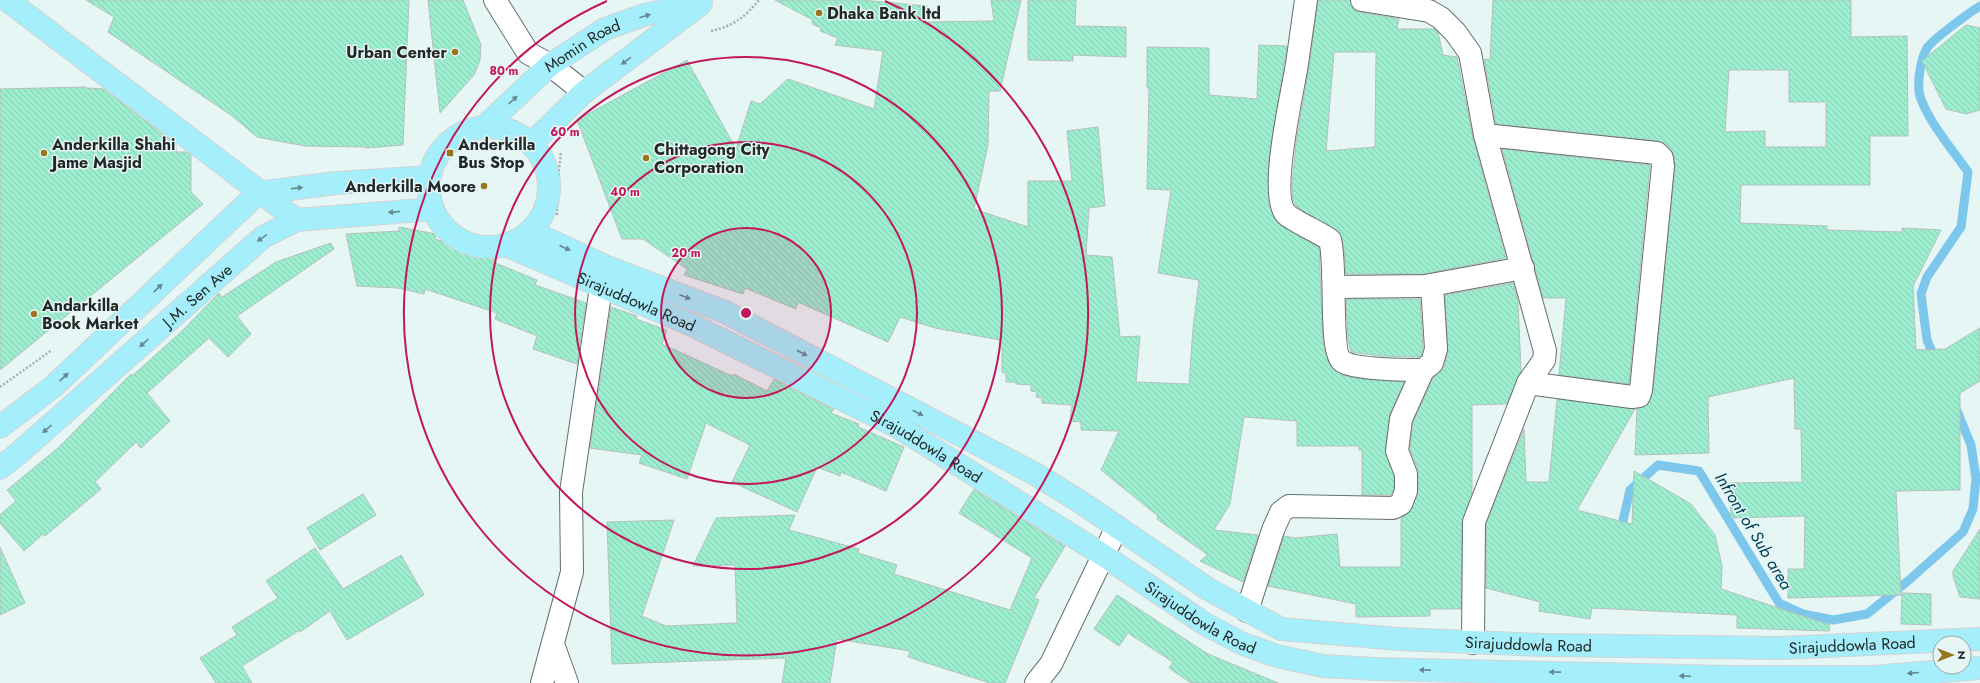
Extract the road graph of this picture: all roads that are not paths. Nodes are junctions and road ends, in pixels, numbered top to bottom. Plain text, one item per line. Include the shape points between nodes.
1 (7, 0) edge
2 (495, 0) edge
3 (1306, 0) edge
4 (1362, 0) edge
5 (703, 2) edge
6 (550, 65) junction
7 (584, 92) junction
8 (485, 126) junction
9 (1485, 135) junction
10 (531, 144) junction
11 (429, 177) junction
12 (258, 193) junction
13 (433, 209) junction
14 (297, 220) junction
15 (530, 231) junction
16 (505, 246) junction
17 (1523, 268) junction
18 (605, 276) junction
19 (1432, 285) junction
20 (1334, 287) junction
21 (1423, 370) junction
22 (1528, 383) junction
23 (0, 427) edge
24 (0, 468) edge
25 (1117, 527) junction
26 (1103, 555) junction
27 (1247, 610) junction
28 (1980, 639) edge
29 (1473, 643) junction
30 (553, 644) junction
31 (1980, 668) edge
32 (1499, 677) edge
33 (542, 683) edge
34 (567, 683) edge
35 (1036, 683) edge

1 - 12 main road
2 - 6 street via 528,54
3 - 20 street via 1286,119 1281,161 1280,205 1286,214 1330,240
4 - 9 street via 1429,11 1441,18 1455,32 1470,54
6 -> 5 main road, Momin Road via 605,29 644,15
5 -> 7 main road, Momin Road
6 - 7 street
8 -> 6 main road, Momin Road
7 - 10 main road, Momin Road
8 - 10 main road via 517,133
8 - 11 main road via 454,137 442,148
9 - 17 street
9 - 22 street via 1657,153 1662,158 1639,396
10 - 15 main road via 542,159 548,177 548,197 542,215
12 -> 11 main road via 336,183
11 - 13 main road
12 - 14 main road
23 -> 12 main road, J.M. Sen Ave via 54,386
13 -> 14 main road, J.M. Sen Ave
13 - 16 main road via 442,224 455,237 471,244
14 -> 24 main road, J.M. Sen Ave via 263,237
15 - 16 main road
15 -> 18 main road, Sirajuddowla Road
16 - 18 main road, Sirajuddowla Road
17 - 19 street
17 - 22 street via 1545,351 1544,360
18 -> 25 main road, Sirajuddowla Road via 725,312 1036,475
18 - 26 main road, Sirajuddowla Road via 694,326 898,427
18 - 30 street via 600,294 571,492 572,572
19 - 20 street
19 - 21 street via 1436,348 1432,363
20 - 21 street via 1334,335 1337,354 1342,361 1395,370
21 - 27 street via 1402,419 1398,438 1397,451 1406,474 1406,491 1402,504 1393,508 1289,506 1281,512 1273,530
22 - 29 street via 1474,522
25 - 26 street
25 - 27 main road, Sirajuddowla Road via 1208,589
32 -> 26 main road, Sirajuddowla Road via 1323,666 1277,656 1243,644 1205,624
26 - 35 street via 1051,664
27 - 29 main road, Sirajuddowla Road via 1281,629
28 - 29 main road, Sirajuddowla Road via 1781,648
30 - 33 street
30 - 34 street
31 -> 32 main road, Sirajuddowla Road via 1864,677

